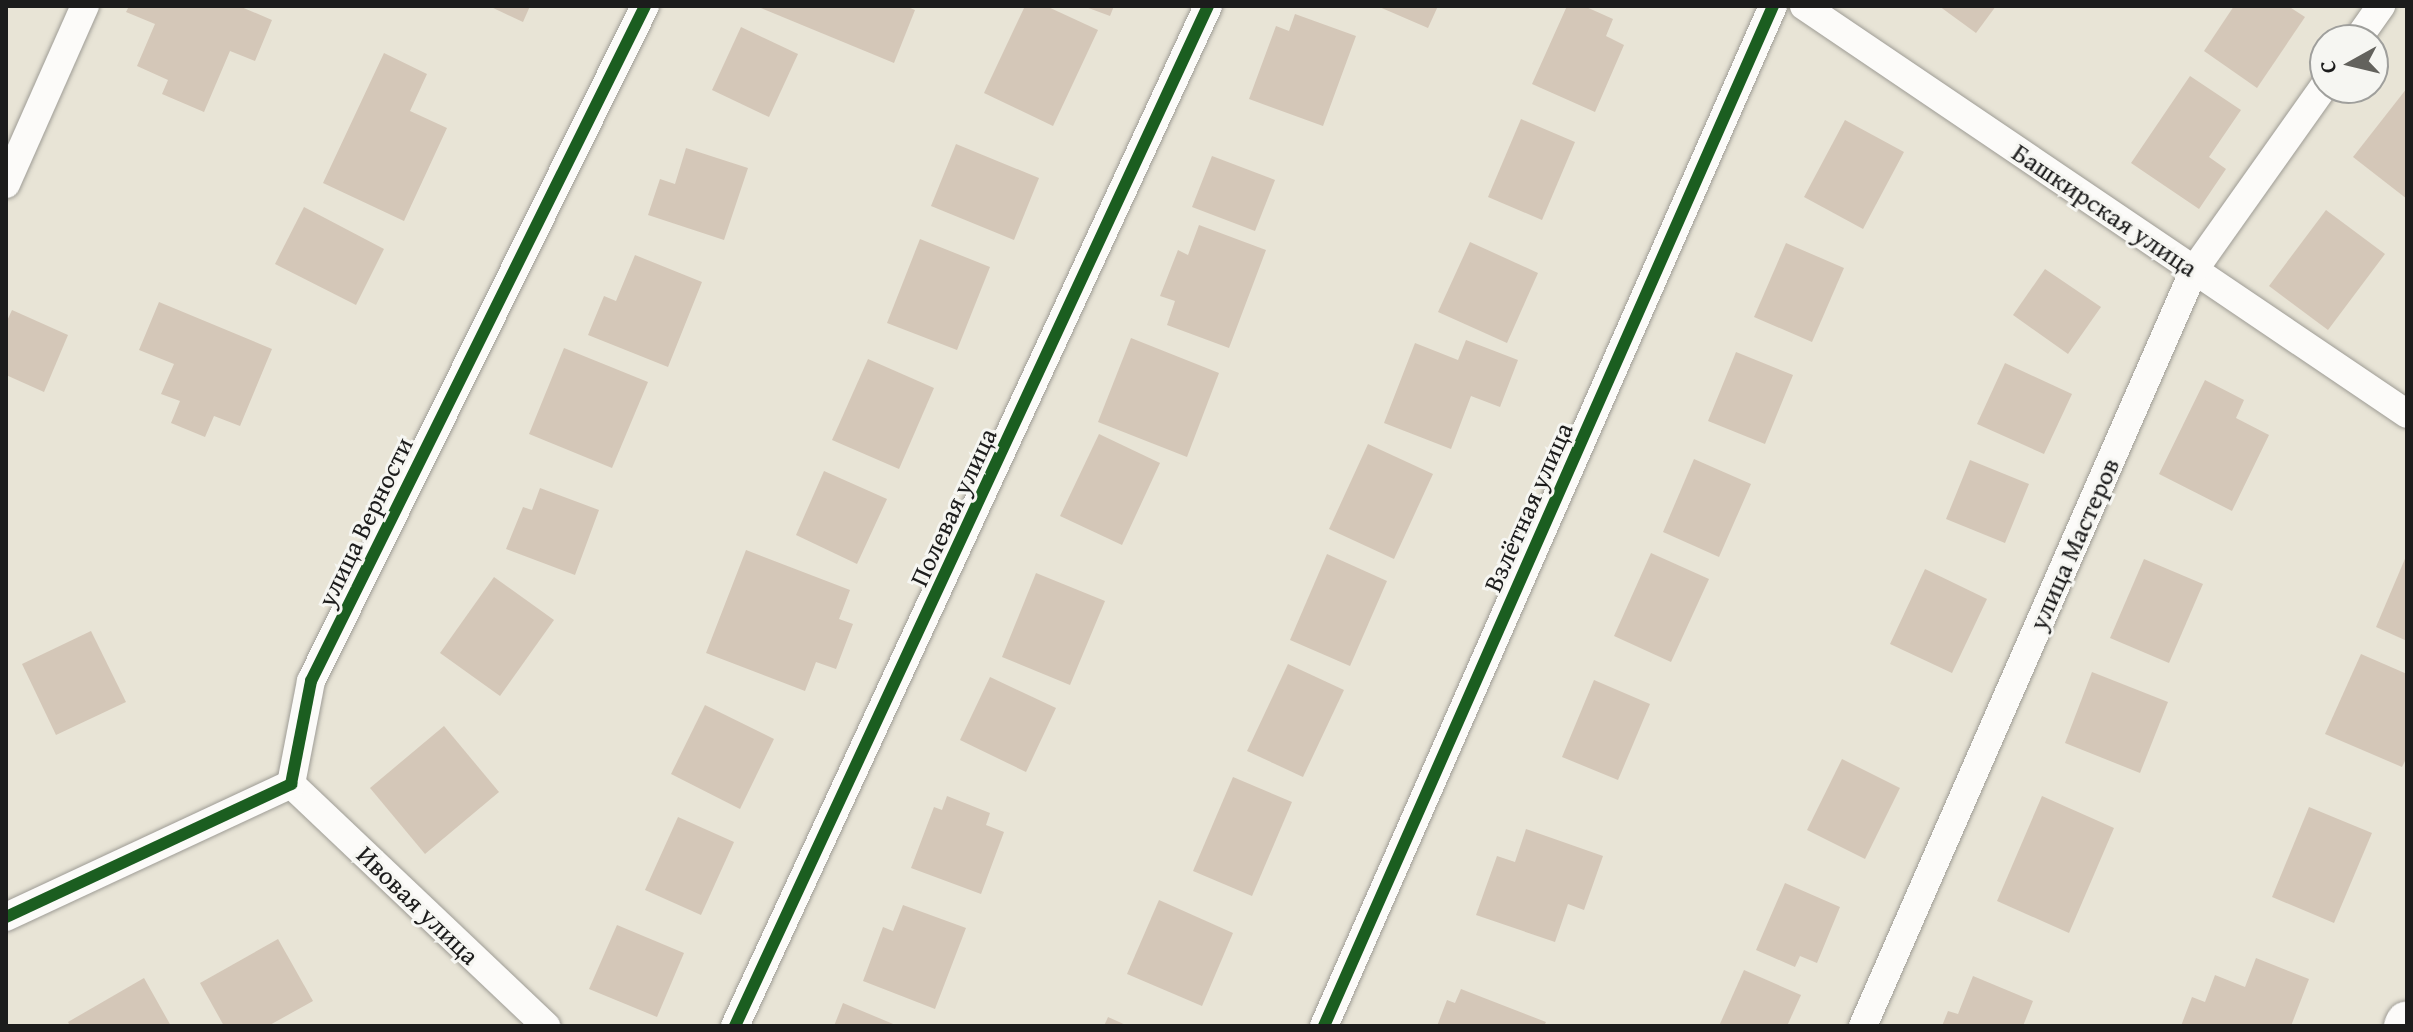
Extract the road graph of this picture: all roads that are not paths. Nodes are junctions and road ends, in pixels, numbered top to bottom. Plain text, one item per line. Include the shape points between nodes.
1 (85, 6) edge
2 (645, 6) edge
3 (1208, 6) edge
4 (1773, 6) edge
5 (1804, 6) edge
6 (2381, 6) edge
7 (2368, 24) edge
8 (2312, 104) edge
9 (6, 184) edge
10 (2194, 270) junction
11 (2407, 414) edge
12 (291, 784) junction
13 (6, 917) edge
14 (546, 1026) edge
15 (735, 1026) edge
16 (1324, 1026) edge
17 (1863, 1026) edge

1 - 9 street
2 - 12 street, улица Верности via 311,681
3 - 15 street, Полевая улица
4 - 16 street, Взлётная улица
5 - 10 street, Башкирская улица
6 - 7 street
8 - 10 street, улица Мастеров
10 - 11 street, Башкирская улица
10 - 17 street, улица Мастеров
12 - 13 street
12 - 14 street, Ивовая улица

